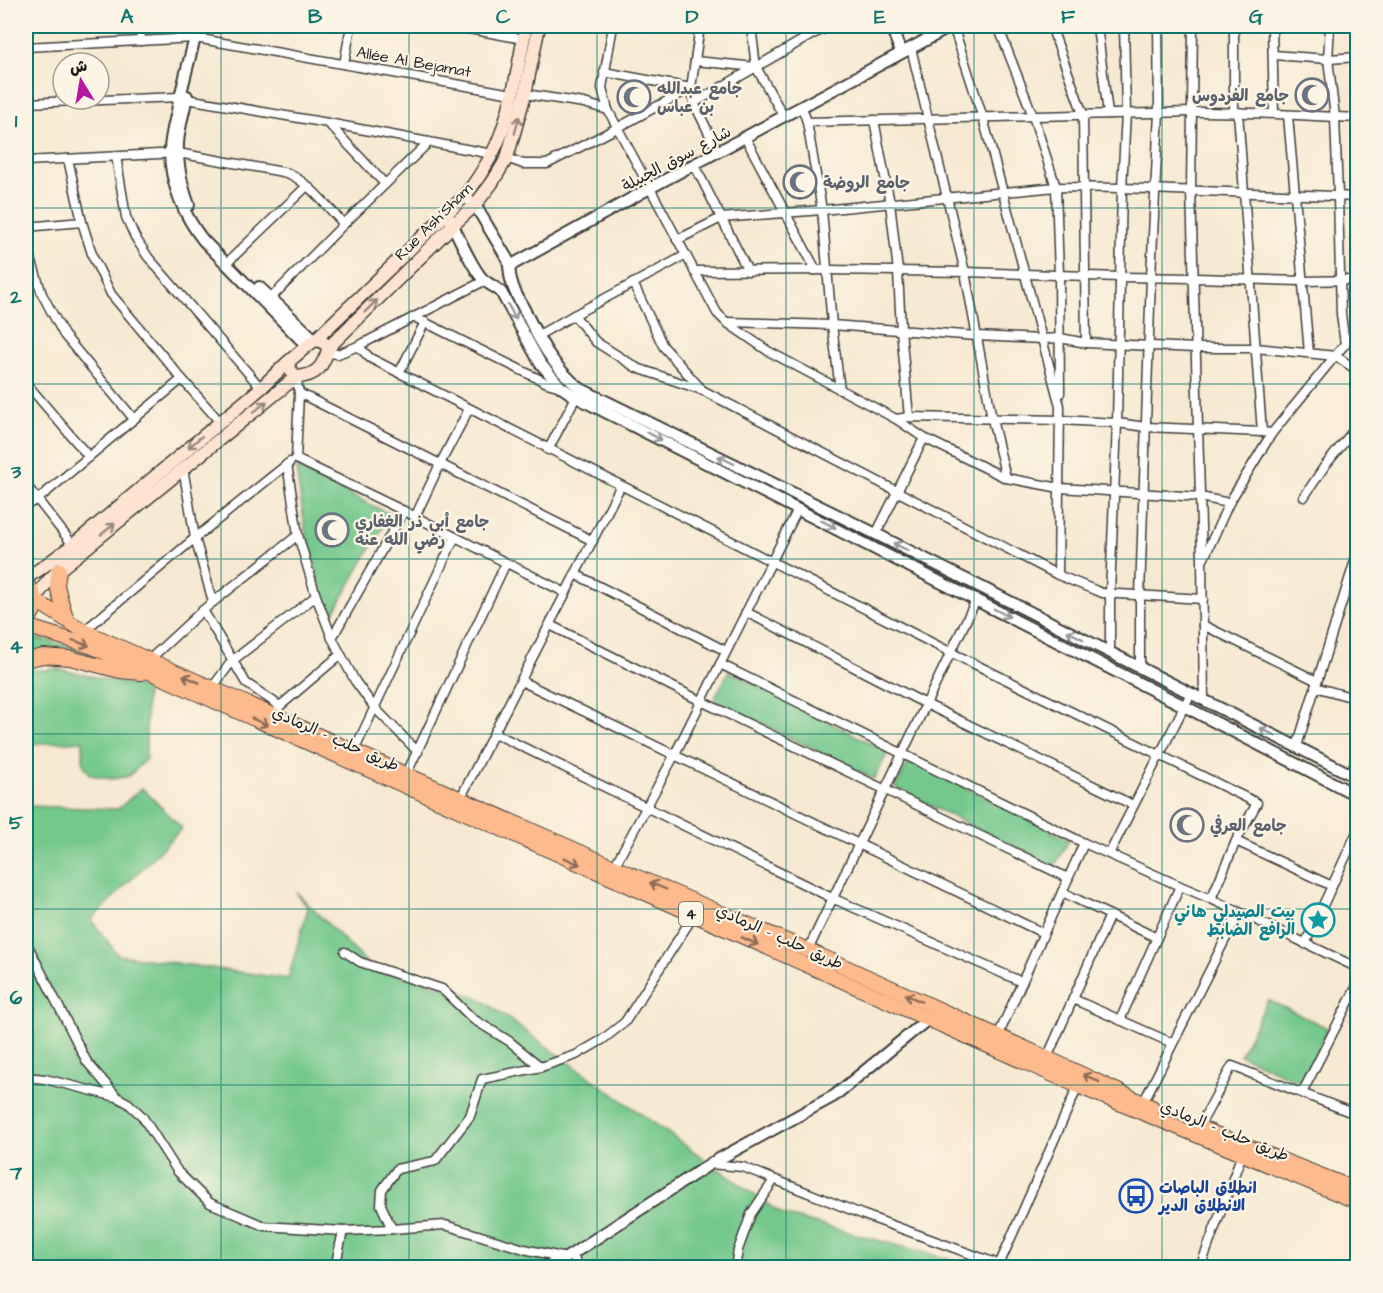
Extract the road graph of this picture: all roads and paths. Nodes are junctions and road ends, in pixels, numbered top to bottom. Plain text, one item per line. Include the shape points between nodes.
1 (140, 26) edge
2 (198, 26) edge
3 (351, 26) edge
4 (458, 26) edge
5 (526, 26) edge
6 (538, 26) edge
7 (613, 26) edge
8 (700, 26) edge
9 (751, 26) edge
10 (773, 26) edge
11 (831, 26) edge
12 (891, 26) edge
13 (953, 26) edge
14 (998, 26) edge
15 (1051, 26) edge
16 (1097, 26) edge
17 (1124, 26) edge
18 (1158, 26) edge
19 (1193, 26) edge
20 (1234, 26) edge
21 (1272, 26) edge
22 (1330, 26) edge
23 (813, 34) junction
24 (195, 38) junction
25 (524, 39) junction
26 (141, 41) junction
27 (26, 47) edge
28 (906, 51) junction
29 (1273, 55) junction
30 (1358, 57) edge
31 (1328, 59) junction
32 (695, 61) junction
33 (344, 64) junction
34 (756, 67) junction
35 (604, 72) junction
36 (691, 88) junction
37 (519, 94) junction
38 (183, 98) junction
39 (26, 103) edge
40 (694, 103) junction
41 (802, 107) junction
42 (608, 110) junction
43 (1159, 112) junction
44 (1191, 112) junction
45 (1236, 112) junction
46 (1125, 113) junction
47 (1274, 113) junction
48 (1083, 114) junction
49 (1108, 114) junction
50 (1034, 116) junction
51 (1288, 116) junction
52 (784, 117) junction
53 (1335, 117) junction
54 (929, 118) junction
55 (983, 118) junction
56 (1358, 118) edge
57 (874, 120) junction
58 (807, 122) junction
59 (328, 123) junction
60 (617, 129) junction
61 (745, 137) junction
62 (429, 142) junction
63 (718, 152) junction
64 (174, 153) junction
65 (492, 154) junction
66 (116, 156) junction
67 (507, 158) junction
68 (68, 159) junction
69 (26, 161) edge
70 (694, 164) junction
71 (385, 184) junction
72 (307, 186) junction
73 (1056, 187) junction
74 (650, 188) junction
75 (1085, 188) junction
76 (1122, 188) junction
77 (1154, 189) junction
78 (1191, 191) junction
79 (1002, 193) junction
80 (1244, 193) junction
81 (1295, 195) junction
82 (465, 196) junction
83 (1338, 196) junction
84 (947, 197) junction
85 (1358, 197) edge
86 (890, 203) junction
87 (476, 205) junction
88 (822, 210) junction
89 (447, 213) junction
90 (786, 213) junction
91 (721, 218) junction
92 (82, 222) junction
93 (344, 224) junction
94 (453, 225) junction
95 (26, 227) edge
96 (677, 240) junction
97 (26, 243) edge
98 (686, 255) junction
99 (231, 259) junction
100 (816, 270) junction
101 (827, 270) junction
102 (510, 271) junction
103 (694, 271) junction
104 (748, 271) junction
105 (898, 271) junction
106 (965, 272) junction
107 (1024, 274) junction
108 (1059, 275) junction
109 (1085, 276) junction
110 (1120, 277) junction
111 (1151, 277) junction
112 (1194, 278) junction
113 (1250, 279) junction
114 (1358, 280) edge
115 (1303, 281) junction
116 (1339, 281) junction
117 (489, 283) junction
118 (633, 283) junction
119 (271, 298) junction
120 (574, 315) junction
121 (414, 316) junction
122 (425, 322) junction
123 (726, 322) junction
124 (832, 325) junction
125 (1358, 328) edge
126 (901, 330) junction
127 (537, 336) junction
128 (977, 336) junction
129 (1060, 338) junction
130 (1042, 339) junction
131 (311, 343) junction
132 (1086, 343) junction
133 (1118, 345) junction
134 (1149, 345) junction
135 (1345, 345) junction
136 (358, 346) junction
137 (1196, 348) junction
138 (1256, 348) junction
139 (328, 350) junction
140 (1309, 353) junction
141 (1336, 356) junction
142 (287, 363) junction
143 (1358, 371) edge
144 (399, 373) junction
145 (296, 377) junction
146 (182, 379) junction
147 (26, 383) edge
148 (561, 387) junction
149 (261, 388) junction
150 (702, 390) junction
151 (840, 390) junction
152 (299, 393) junction
153 (576, 397) junction
154 (1060, 406) junction
155 (469, 409) junction
156 (909, 417) junction
157 (134, 419) junction
158 (896, 419) junction
159 (992, 419) junction
160 (1060, 420) junction
161 (220, 422) junction
162 (1117, 423) junction
163 (1358, 425) edge
164 (1146, 427) junction
165 (1198, 429) junction
166 (1262, 432) junction
167 (1272, 433) junction
168 (924, 438) junction
169 (548, 450) junction
170 (89, 457) junction
171 (296, 459) junction
172 (287, 464) junction
173 (440, 464) junction
174 (183, 468) junction
175 (1006, 478) junction
176 (26, 485) edge
177 (620, 487) junction
178 (1060, 488) junction
179 (897, 491) junction
180 (1113, 492) junction
181 (1144, 493) junction
182 (1200, 497) junction
183 (1304, 497) dead end
184 (37, 500) junction
185 (1229, 503) junction
186 (26, 505) edge
187 (798, 509) junction
188 (404, 511) junction
189 (415, 517) junction
190 (876, 534) junction
191 (298, 535) junction
192 (455, 537) junction
193 (195, 538) junction
194 (592, 541) junction
195 (73, 545) junction
196 (1358, 551) edge
197 (1203, 561) junction
198 (771, 562) junction
199 (506, 563) junction
200 (59, 570) junction
201 (575, 574) junction
202 (1058, 575) junction
203 (26, 578) edge
204 (26, 584) edge
205 (566, 593) junction
206 (1110, 593) junction
207 (1140, 595) junction
208 (315, 596) junction
209 (35, 599) junction
210 (1203, 599) junction
211 (976, 600) junction
212 (213, 602) junction
213 (203, 610) junction
214 (746, 612) junction
215 (68, 620) junction
216 (26, 624) edge
217 (550, 625) junction
218 (1203, 625) junction
219 (84, 631) junction
220 (332, 638) junction
221 (726, 651) junction
222 (951, 652) junction
223 (1110, 652) junction
224 (340, 655) junction
225 (26, 660) edge
226 (150, 660) junction
227 (232, 661) junction
228 (720, 664) junction
229 (1140, 667) junction
230 (154, 674) junction
231 (521, 681) junction
232 (1316, 684) junction
233 (212, 688) junction
234 (1191, 693) junction
235 (1204, 699) junction
236 (1358, 699) edge
237 (701, 701) junction
238 (926, 704) junction
239 (1184, 706) junction
240 (374, 707) junction
241 (277, 711) junction
242 (494, 733) junction
243 (1297, 746) junction
244 (354, 751) junction
245 (418, 752) junction
246 (1358, 752) edge
247 (902, 753) junction
248 (1160, 754) junction
249 (674, 756) junction
250 (406, 775) junction
251 (1354, 776) edge
252 (884, 790) junction
253 (1358, 796) edge
254 (460, 799) junction
255 (1133, 806) junction
256 (646, 808) junction
257 (1358, 830) edge
258 (1236, 841) junction
259 (1084, 843) junction
260 (858, 845) junction
261 (1108, 854) junction
262 (614, 867) junction
263 (1068, 878) junction
264 (1180, 886) junction
265 (1332, 886) junction
266 (1062, 892) junction
267 (832, 898) junction
268 (1211, 899) junction
269 (1239, 912) junction
270 (694, 915) junction
271 (1110, 915) junction
272 (1043, 933) junction
273 (1157, 938) junction
274 (26, 942) edge
275 (1305, 944) junction
276 (808, 950) junction
277 (345, 951) dead end
278 (1358, 968) edge
279 (1022, 982) junction
280 (1358, 984) edge
281 (1073, 999) junction
282 (927, 1020) junction
283 (1120, 1020) junction
284 (998, 1036) junction
285 (1172, 1044) junction
286 (1047, 1058) junction
287 (541, 1068) junction
288 (26, 1077) edge
289 (1078, 1086) junction
290 (1302, 1093) junction
291 (117, 1097) junction
292 (1143, 1103) junction
293 (1358, 1115) edge
294 (1199, 1127) junction
295 (1242, 1154) junction
296 (710, 1164) junction
297 (774, 1180) junction
298 (1358, 1190) edge
299 (1358, 1202) edge
300 (392, 1229) junction
301 (343, 1231) junction
302 (569, 1256) junction
303 (999, 1265) junction
304 (335, 1268) edge
305 (541, 1268) edge
306 (576, 1268) edge
307 (735, 1268) edge
308 (1009, 1268) edge
309 (1200, 1268) edge

1 - 26 street
2 - 24 street
3 - 33 street
4 - 25 street
5 - 25 main road, Rue Ash'Sham
6 - 37 main road, Rue Ash'Sham
7 - 35 street
8 - 32 street
9 - 34 street
10 - 23 street
11 - 23 street
12 - 28 street
13 - 28 street, شارع سوق الجبيلة
13 - 55 street
14 - 50 street
15 - 48 street
16 - 49 street
17 - 46 street
18 - 43 street
19 - 44 street
20 - 45 street
21 - 29 street
22 - 31 street
23 - 34 street
24 - 26 street, Allée Al Bejamat
24 - 33 street, Allée Al Bejamat
24 - 38 street via 194,63
25 - 37 main road, Rue Ash'Sham
26 - 27 street, Allée Al Bejamat
28 - 41 street, شارع سوق الجبيلة
28 - 54 street
29 - 31 street
29 - 47 street
30 - 31 street
31 - 53 street
32 - 34 street
32 - 36 street
33 - 37 street, Allée Al Bejamat
34 - 40 street
34 - 52 street
35 - 36 street
35 - 42 street via 602,88
36 - 40 street
36 - 60 street
37 - 42 street, Allée Al Bejamat
37 - 65 main road, Rue Ash'Sham
67 -> 37 main road, Rue Ash'Sham
38 - 39 street
38 - 59 street
38 - 64 street
40 - 63 street
41 - 52 street, شارع سوق الجبيلة
41 - 58 street
42 - 60 street
43 - 44 street
43 - 46 street
43 - 77 street
44 - 45 street
44 - 78 street
45 - 47 street
45 - 80 street
46 - 49 street
46 - 76 street
47 - 51 street
48 - 49 street
48 - 50 street
48 - 75 street
50 - 55 street
50 - 73 street
51 - 53 street
51 - 81 street
52 - 61 street, شارع سوق الجبيلة
53 - 56 street
53 - 83 street
54 - 55 street
54 - 57 street
54 - 84 street
55 - 79 street
57 - 58 street
57 - 86 street
58 - 88 street
59 - 62 street
59 - 71 street
60 - 67 street via 547,164 523,164
60 - 74 street
61 - 63 street, شارع سوق الجبيلة
61 - 90 street
62 - 65 street
62 - 71 street
63 - 70 street, شارع سوق الجبيلة
64 - 66 street
64 - 72 street via 288,173
64 - 99 street via 193,213 208,236
64 - 131 street via 173,178 196,231
65 - 82 main road, Rue Ash'Sham
66 - 68 street
66 - 149 street via 126,217 135,237
67 - 87 main road, Rue Ash'Sham
68 - 69 street
68 - 92 street
70 - 74 street, شارع سوق الجبيلة
70 - 91 street
71 - 93 street
72 - 93 street
72 - 99 street
73 - 75 street
73 - 79 street
73 - 108 street
74 - 96 street
74 - 102 street, شارع سوق الجبيلة
75 - 76 street
75 - 109 street
76 - 77 street
76 - 110 street
77 - 78 street
77 - 111 street
78 - 80 street
78 - 112 street
79 - 84 street
79 - 107 street
80 - 81 street
80 - 113 street
81 - 83 street
81 - 115 street
82 - 87 street
82 - 89 main road, Rue Ash'Sham
83 - 85 street
83 - 116 street
84 - 86 street
84 - 106 street
86 - 88 street
86 - 105 street
87 - 94 main road, Rue Ash'Sham
87 - 102 street via 508,260
88 - 90 street
88 - 101 street
89 - 94 street
89 - 131 main road, Rue Ash'Sham
90 - 91 street
90 - 100 street
91 - 96 street
91 - 104 street
92 - 95 street
92 - 146 street via 111,294
93 - 119 street
94 - 117 street via 478,273
139 -> 94 main road, Rue Ash'Sham
96 - 98 street
97 - 157 street via 42,294 64,335
98 - 103 street
98 - 118 street
99 - 119 street
100 - 101 street
100 - 104 street
101 - 105 street
101 - 124 street
102 - 117 street, شارع سوق الجبيلة
102 - 127 street via 512,284
103 - 104 street
103 - 123 street
105 - 106 street
105 - 126 street
106 - 107 street
106 - 128 street
107 - 108 street
107 - 130 street
108 - 109 street
108 - 129 street
109 - 110 street
109 - 132 street
110 - 111 street
110 - 133 street
111 - 112 street
111 - 134 street
112 - 113 street
112 - 137 street
113 - 115 street
113 - 138 street
114 - 116 street
115 - 116 street
115 - 140 street
116 - 135 street
117 - 121 street
117 -> 148 street via 501,292 540,363
118 - 120 street
118 - 150 street via 663,346
119 - 131 street
120 - 127 street
120 - 150 street via 596,342 637,368
121 - 122 street
121 - 136 street
122 - 144 street
122 - 148 street
123 - 124 street
123 - 151 street via 768,351
124 - 126 street
124 - 151 street
125 - 135 street
126 - 128 street
126 - 156 street
190 -> 127 street via 581,388 557,366
128 - 130 street
128 - 159 street
129 - 130 street
129 - 132 street
129 - 154 street
130 - 154 street
131 - 139 main road via 321,341
131 - 142 main road, Rue Ash'Sham
132 - 133 street
133 - 134 street
133 - 162 street
134 - 137 street
134 - 164 street
135 - 141 street
136 - 139 street via 338,354
136 - 144 street via 370,358
137 - 138 street
137 - 165 street
138 - 140 street
138 - 166 street
139 - 145 main road, Rue Ash'Sham via 320,367
140 - 141 street
141 - 143 street
141 - 167 street
142 - 145 main road
142 - 149 main road
144 - 155 street
145 - 152 street
174 -> 145 main road
146 - 157 street
146 - 161 street
147 - 170 street
148 - 153 street
149 - 161 main road
150 - 179 street
151 - 158 street
152 - 171 street
152 - 173 street
153 - 169 street
153 -> 187 street
154 - 160 street
155 - 169 street
155 - 173 street
156 - 158 street
156 - 159 street
157 - 170 street
158 - 168 street
159 - 160 street
159 - 175 street
160 - 162 street
160 - 178 street
161 -> 195 main road
162 - 164 street
162 - 180 street
163 - 183 street
164 - 165 street
164 - 181 street
165 - 166 street
165 - 182 street
166 - 167 street
167 - 185 street
168 - 175 street
168 - 179 street
169 - 177 street
170 - 184 street
171 - 172 street
171 - 188 street
172 - 191 street
172 - 193 street
173 - 189 street
173 - 194 street
174 - 193 street
200 -> 174 main road
175 - 178 street
176 - 184 street
177 - 194 street
177 - 198 street
178 - 180 street
178 - 202 street
179 - 190 street
179 - 202 street
180 - 181 street
180 - 206 street
181 - 182 street
181 - 207 street
182 - 185 street
182 - 197 street
184 - 186 street
184 - 195 street
185 - 197 street
187 - 198 street
187 -> 211 street
188 - 189 street
188 - 220 street
189 - 192 street
223 -> 190 street
191 - 208 street
191 - 212 street
192 - 199 street
192 - 240 street
193 - 212 street
193 - 219 street
194 - 201 street
195 - 203 main road
196 - 232 street
197 - 210 street
198 - 214 street
198 - 222 street
199 - 205 street
199 - 245 street
200 - 209 main road
200 - 215 highway via 57,585
201 - 205 street
201 - 221 street
202 - 206 street
204 - 209 highway, 4
205 - 217 street
206 - 207 street
206 - 223 street
207 - 210 street
207 - 229 street
208 - 220 street
208 - 227 street
209 - 215 highway, طريق حلب - الرمادي / 4
209 - 216 highway, 4 via 35,608
210 - 218 street
211 - 222 street
211 -> 239 street
212 - 213 street
213 - 226 street
213 - 227 street
214 - 221 street
214 - 238 street
215 - 219 highway, طريق حلب - الرمادي / 4
216 -> 230 highway, طريق حلب - الرمادي / 4
217 - 231 street
217 - 237 street
218 - 232 street
218 - 235 street
219 - 226 highway, طريق حلب - الرمادي / 4
220 - 224 street
221 - 228 street
222 - 238 street
222 - 248 street
223 - 229 street
224 - 240 street
224 - 241 street
225 - 230 highway via 70,658 120,671
233 -> 226 highway, طريق حلب - الرمادي / 4
227 - 233 street
227 - 241 street via 246,683
228 - 237 street
228 - 247 street
229 - 234 street
230 -> 270 highway, طريق حلب - الرمادي / 4
231 - 242 street
231 - 249 street
232 - 236 street
232 - 243 street
233 - 241 highway, طريق حلب - الرمادي / 4
234 - 235 street
234 - 239 street
243 -> 235 street
237 - 249 street
237 - 252 street
238 - 247 street
238 - 255 street
239 - 248 street
239 - 253 street
240 - 244 street
240 - 245 street
241 - 244 highway, طريق حلب - الرمادي / 4
242 - 254 street
242 - 256 street
243 - 251 street
244 - 250 highway, طريق حلب - الرمادي / 4
245 - 250 street
246 - 251 street
247 - 252 street
247 - 259 street
248 - 255 street
248 - 258 street via 1257,803
249 - 256 street
249 - 260 street
250 - 254 highway, طريق حلب - الرمادي / 4
252 - 260 street
252 - 263 street
254 - 262 highway, طريق حلب - الرمادي / 4
255 - 261 street
256 - 262 street
256 - 267 street
257 - 265 street
258 - 265 street
258 - 268 street
259 - 261 street
259 - 263 street
260 - 267 street
260 - 272 street
261 - 264 street
276 -> 262 highway, طريق حلب - الرمادي / 4
263 - 266 street
264 - 268 street
264 - 273 street
265 - 275 street
266 - 271 street
266 - 272 street
267 - 276 street
267 - 279 street
268 - 269 street
269 - 275 street
269 - 285 street
270 -> 282 highway, طريق حلب - الرمادي / 4
270 - 287 street via 625,1022 576,1055
271 - 273 street
271 - 281 street
272 - 279 street
273 - 283 street
274 - 291 street via 87,1062
275 - 278 street
284 -> 276 highway, طريق حلب - الرمادي / 4
277 - 287 street via 360,962 442,989 473,1019 509,1041
279 - 284 street
280 - 290 street
281 - 283 street
281 - 286 street
282 - 289 highway, طريق حلب - الرمادي / 4
282 - 296 street via 834,1096
283 - 285 street
284 - 286 highway, طريق حلب - الرمادي / 4
285 - 292 street
292 -> 286 highway, طريق حلب - الرمادي / 4
287 - 300 street via 482,1079 470,1116 435,1161 398,1169 382,1190 381,1205
288 - 291 street
289 - 295 highway, طريق حلب - الرمادي / 4
289 - 303 street
290 - 293 street
290 - 294 street via 1232,1066
291 - 301 street via 142,1116 178,1172 210,1203 264,1226
292 - 294 highway, طريق حلب - الرمادي / 4
294 - 298 highway, طريق حلب - الرمادي / 4
295 - 299 highway, طريق حلب - الرمادي / 4
295 - 309 street
296 - 297 street via 743,1167
296 - 302 street
297 - 303 street
297 - 307 street via 751,1214
300 - 301 street
300 - 302 street via 445,1225 524,1249
301 - 304 street
302 - 305 street
302 - 306 street via 575,1260
303 - 308 street

